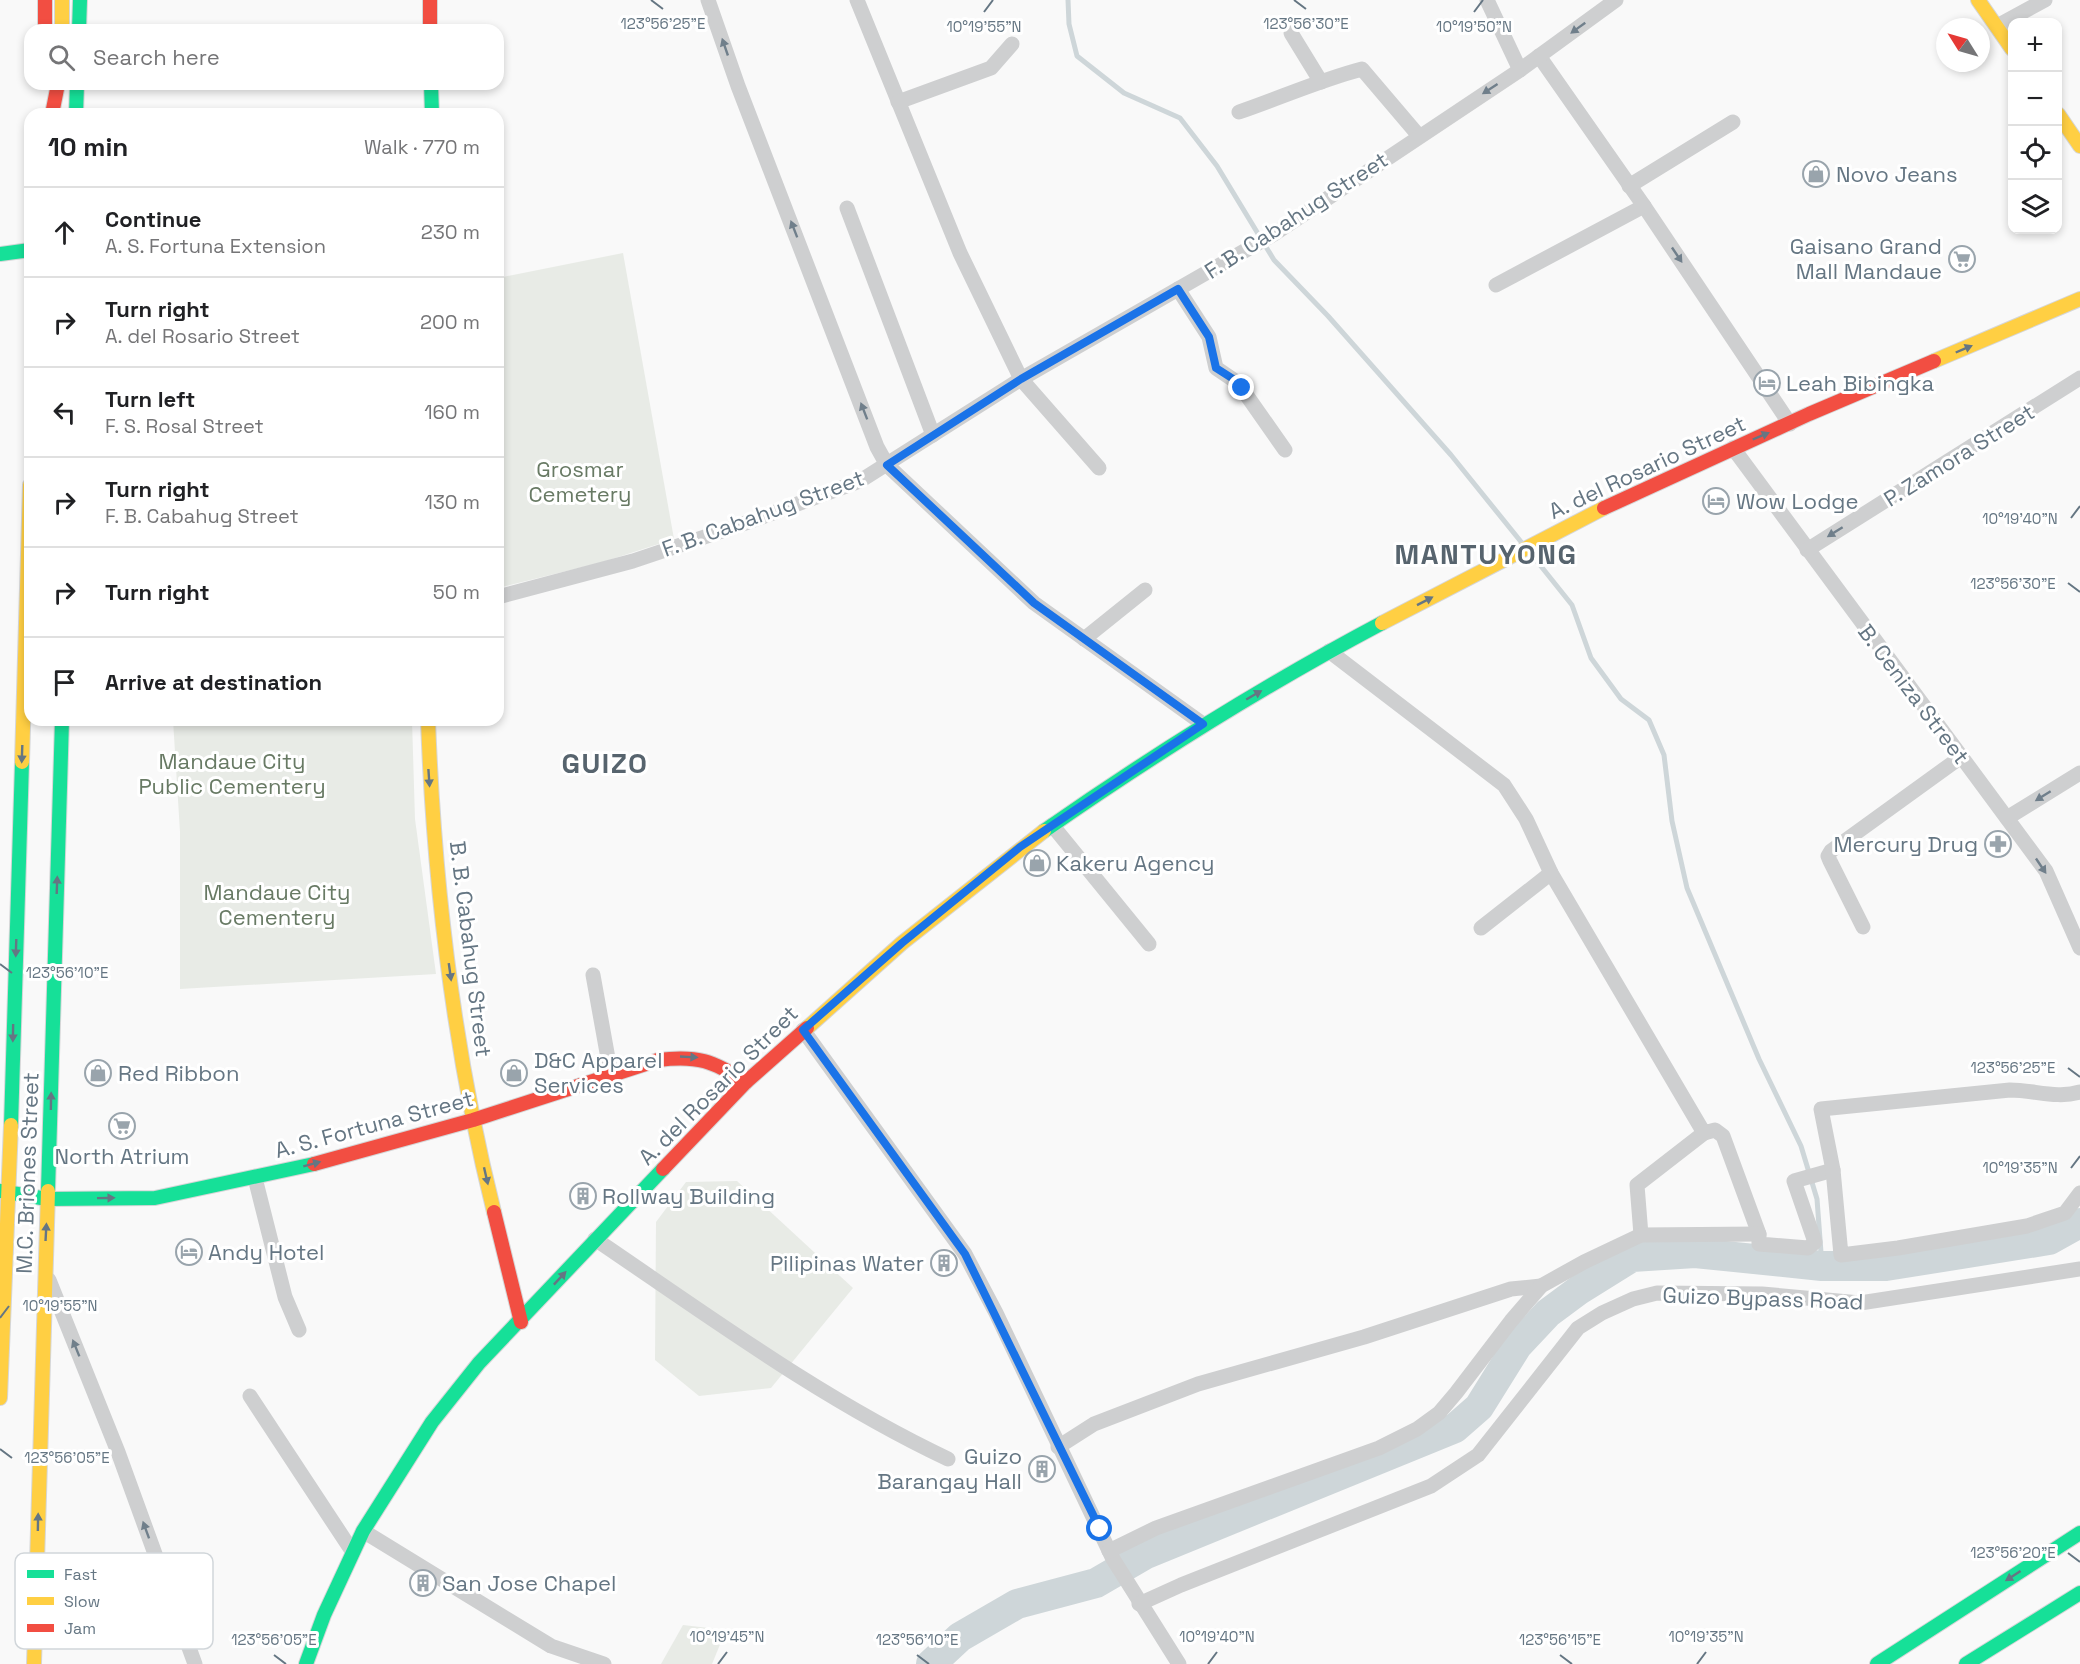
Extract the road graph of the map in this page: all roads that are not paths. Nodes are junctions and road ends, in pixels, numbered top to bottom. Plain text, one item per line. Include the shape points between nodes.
1 (45, 0) edge
2 (62, 0) edge
3 (80, 0) edge
4 (430, 0) edge
5 (708, 0) edge
6 (857, 0) edge
7 (1487, 0) edge
8 (1616, 0) edge
9 (1978, 0) edge
10 (2045, 0) edge
11 (45, 24) edge
12 (62, 24) edge
13 (79, 24) edge
14 (430, 24) edge
15 (1997, 26) junction
16 (1291, 33) dead end
17 (2008, 42) edge
18 (1012, 44) dead end
19 (1539, 57) junction
20 (1520, 70) junction
21 (1321, 82) junction
22 (44, 90) edge
23 (57, 90) edge
24 (64, 90) edge
25 (77, 90) edge
26 (431, 90) edge
27 (898, 102) junction
28 (42, 108) edge
29 (53, 108) edge
30 (65, 108) edge
31 (76, 108) edge
32 (432, 108) edge
33 (1239, 112) dead end
34 (2062, 120) edge
35 (1733, 122) dead end
36 (1419, 136) junction
37 (2080, 146) edge
38 (1629, 186) junction
39 (1644, 206) junction
40 (847, 208) dead end
41 (24, 251) edge
42 (0, 254) edge
43 (1496, 285) dead end
44 (1178, 289) junction
45 (2080, 299) edge
46 (2080, 378) edge
47 (1021, 379) junction
48 (1790, 424) junction
49 (933, 435) junction
50 (1733, 448) junction
51 (1285, 450) dead end
52 (887, 465) junction
53 (1099, 468) dead end
54 (1807, 550) junction
55 (1145, 590) dead end
56 (504, 595) edge
57 (1084, 639) junction
58 (1329, 651) junction
59 (24, 655) edge
60 (1203, 724) junction
61 (62, 726) edge
62 (428, 726) edge
63 (1961, 757) junction
64 (2080, 773) edge
65 (2007, 819) junction
66 (1052, 825) junction
67 (1551, 873) junction
68 (1863, 927) dead end
69 (1481, 928) dead end
70 (1149, 944) dead end
71 (2080, 948) edge
72 (593, 975) dead end
73 (803, 1030) junction
74 (611, 1075) junction
75 (746, 1082) junction
76 (2080, 1092) edge
77 (473, 1119) junction
78 (1704, 1133) junction
79 (1831, 1171) junction
80 (255, 1178) junction
81 (5, 1192) edge
82 (2080, 1193) edge
83 (47, 1199) junction
84 (1759, 1234) junction
85 (1641, 1235) junction
86 (596, 1239) junction
87 (44, 1266) junction
88 (2080, 1269) edge
89 (1541, 1286) junction
90 (521, 1322) junction
91 (299, 1330) dead end
92 (250, 1396) dead end
93 (0, 1398) edge
94 (1058, 1447) junction
95 (948, 1460) dead end
96 (363, 1531) junction
97 (2080, 1533) edge
98 (352, 1551) junction
99 (37, 1553) edge
100 (155, 1553) edge
101 (1111, 1555) junction
102 (2080, 1593) edge
103 (1140, 1604) junction
104 (34, 1649) edge
105 (190, 1649) edge
106 (34, 1664) edge
107 (195, 1664) edge
108 (306, 1664) edge
109 (604, 1664) edge
110 (1179, 1664) edge
111 (1876, 1664) edge
112 (1966, 1664) edge

1 - 11 main road
2 - 12 main road
3 - 13 main road
4 - 14 main road
52 -> 5 street
6 - 27 street
7 - 20 street
8 -> 19 street, F. B. Cabahug Street
9 - 15 main road
10 - 15 street
15 - 17 main road
16 - 21 street
18 - 27 street via 991,68
19 - 20 street, F. B. Cabahug Street
19 - 38 street
20 -> 36 street, F. B. Cabahug Street
21 - 33 street
21 - 36 street via 1362,69
22 - 28 main road
23 - 29 main road
24 - 30 main road
25 - 31 main road
26 - 32 main road
27 - 47 street via 960,253
34 - 37 main road
35 - 38 street
36 - 44 street, F. B. Cabahug Street via 1274,234
38 - 39 street
39 - 43 street
39 -> 48 street
40 - 49 street
41 - 42 main road
44 - 47 street, F. B. Cabahug Street
44 - 51 street via 1209,337 1216,368 1238,382
48 -> 45 main road, A. del Rosario Street
46 -> 54 street, P. Zamora Street
47 - 49 street, F. B. Cabahug Street
47 - 53 street
50 -> 48 main road, A. del Rosario Street
49 - 52 street, F. B. Cabahug Street
50 - 54 street, B. Ceniza Street
58 -> 50 main road, A. del Rosario Street via 1580,519
52 - 56 street, F. B. Cabahug Street via 860,480 740,525 633,561
52 - 57 street via 1034,603
54 - 63 street, B. Ceniza Street
55 - 57 street
57 - 60 street
60 -> 58 main road, A. del Rosario Street
58 - 67 street via 1504,785 1526,819
59 -> 81 main road, M.C. Briones Street
60 - 66 main road, A. del Rosario Street
83 -> 61 main road, M.C. Briones Street
62 -> 77 main road, B. B. Cabahug Street via 429,780 449,969
63 - 65 street, B. Ceniza Street
63 - 68 street via 1831,850 1830,861
64 -> 65 street
65 -> 71 street, B. Ceniza Street via 2046,871
66 - 70 street
66 - 73 main road, A. del Rosario Street via 902,943
67 - 69 street
67 - 78 street
72 - 74 street
73 - 75 main road, A. del Rosario Street
73 - 94 street via 965,1254
74 -> 75 main road, A. S. Fortuna Street via 658,1060 690,1055 713,1061
74 - 77 main road, A. S. Fortuna Street
75 - 86 main road, A. del Rosario Street
76 - 79 street via 2068,1096 2010,1090 1821,1109
80 -> 77 main road, A. S. Fortuna Street
77 -> 90 main road, B. B. Cabahug Street
78 - 84 street via 1715,1131 1723,1136
78 - 85 street via 1636,1185
79 - 82 street via 1841,1255 2027,1227 2065,1213
79 - 84 street via 1794,1181 1815,1242 1812,1246 1759,1244
83 -> 80 main road, A. S. Fortuna Street via 154,1198
80 - 91 street via 285,1297
81 - 83 main road, A. S. Fortuna Street
81 - 93 main road, M.C. Briones Street
87 -> 83 main road, M.C. Briones Street
84 - 85 street
85 - 89 street
90 -> 86 main road, A. del Rosario Street
86 - 95 street via 803,1378 905,1440
99 -> 87 main road, M.C. Briones Street
100 -> 87 street
88 - 103 street, Guizo Bypass Road via 1860,1303 1762,1294 1657,1293 1613,1308 1578,1328 1478,1455 1431,1486
89 - 94 street via 1511,1289 1374,1334 1197,1384 1094,1424
89 - 101 street via 1439,1413 1417,1429 1379,1448 1156,1528
90 - 96 main road, A. del Rosario Street via 479,1364 432,1422
92 - 98 street
94 - 101 street
96 - 98 main road, A. del Rosario Street
96 - 109 street via 551,1646
97 -> 111 main road
98 - 108 main road, A. del Rosario Street
101 - 103 street
102 - 112 main road
103 - 110 street
106 -> 104 main road, M.C. Briones Street
107 -> 105 street

